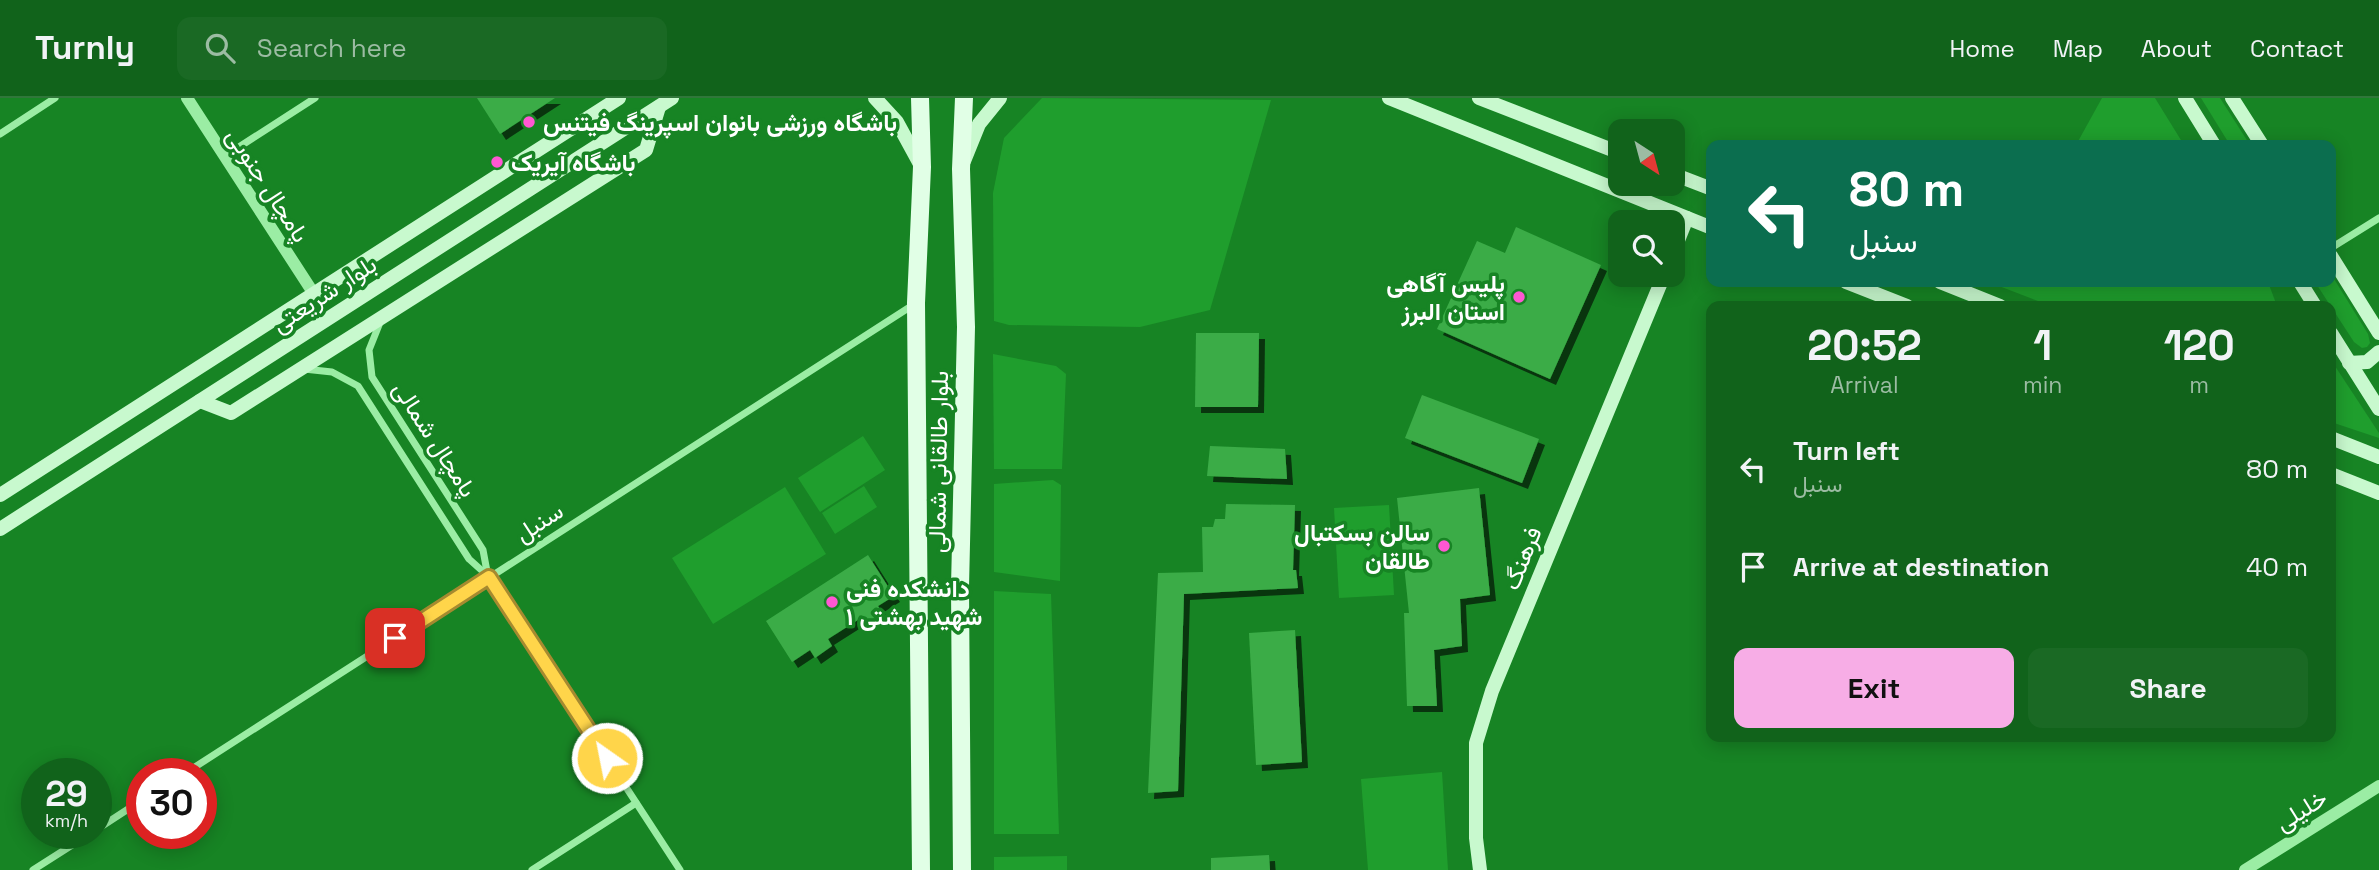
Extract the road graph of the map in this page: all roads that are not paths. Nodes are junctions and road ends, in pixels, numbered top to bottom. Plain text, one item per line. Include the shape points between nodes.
1 (55, 98) edge
2 (187, 98) edge
3 (315, 98) edge
4 (619, 98) edge
5 (672, 98) edge
6 (875, 98) edge
7 (1000, 98) edge
8 (1389, 98) edge
9 (1479, 98) edge
10 (2185, 98) edge
11 (2232, 98) edge
12 (921, 99) edge
13 (964, 99) edge
14 (659, 107) junction
15 (0, 134) edge
16 (2211, 140) edge
17 (2259, 140) edge
18 (1608, 148) edge
19 (225, 156) junction
20 (922, 167) junction
21 (961, 169) junction
22 (1685, 179) edge
23 (1706, 187) edge
24 (1687, 218) junction
25 (2379, 218) edge
26 (1685, 223) edge
27 (1706, 226) edge
28 (2336, 245) edge
29 (2336, 264) edge
30 (1659, 287) edge
31 (1859, 287) edge
32 (1952, 287) edge
33 (314, 294) junction
34 (1894, 301) edge
35 (1988, 301) edge
36 (916, 303) junction
37 (382, 317) junction
38 (2379, 333) edge
39 (2336, 341) edge
40 (2379, 352) edge
41 (2349, 362) junction
42 (301, 368) junction
43 (200, 401) junction
44 (2379, 409) edge
45 (2336, 440) edge
46 (2379, 457) edge
47 (2336, 476) edge
48 (2379, 493) edge
49 (0, 495) edge
50 (0, 529) edge
51 (489, 577) junction
52 (209, 758) edge
53 (2379, 786) edge
54 (636, 803) junction
55 (66, 849) edge
56 (33, 870) edge
57 (532, 870) edge
58 (680, 870) edge
59 (921, 870) edge
60 (962, 870) edge
61 (1480, 870) edge
62 (2245, 870) edge

1 - 15 street
2 - 19 street, پامچال جنوبی
3 - 19 street
4 - 33 main road, بلوار شریعتی
5 - 14 main road, بلوار شریعتی
6 - 20 main road via 897,122
7 - 21 main road via 979,124
8 - 24 main road
9 - 18 main road
10 - 16 main road
11 - 17 main road
12 - 20 main road, بلوار طالقانی شمالی
13 - 21 main road, بلوار طالقانی شمالی
14 - 37 main road via 646,150
14 - 43 main road, بلوار شریعتی
19 - 33 street, پامچال جنوبی
20 - 36 main road, بلوار طالقانی شمالی
21 - 60 main road, بلوار طالقانی شمالی via 965,327 960,587
22 - 23 main road
24 - 26 main road
24 - 27 main road
25 - 28 street
29 - 38 main road
30 - 61 main road, فرهنگ via 1492,691 1476,743
31 - 34 main road
32 - 35 main road
33 - 49 main road, بلوار شریعتی
36 - 51 street, سنبل
36 - 59 main road, بلوار طالقانی شمالی
37 - 42 main road
37 - 51 street, پامچال شمالی via 369,350 372,377 483,550
39 - 41 main road
40 - 41 main road via 2367,362
41 - 44 main road
42 - 43 main road via 231,413
42 - 51 street, پامچال شمالی via 332,372 358,387 469,559
43 - 50 main road, بلوار شریعتی
45 - 46 main road
47 - 48 main road
51 - 52 street, سنبل
51 - 54 street, پامچال شمالی
53 - 62 street, خلیلی
54 - 57 street
54 - 58 street, پامچال شمالی
55 - 56 street

